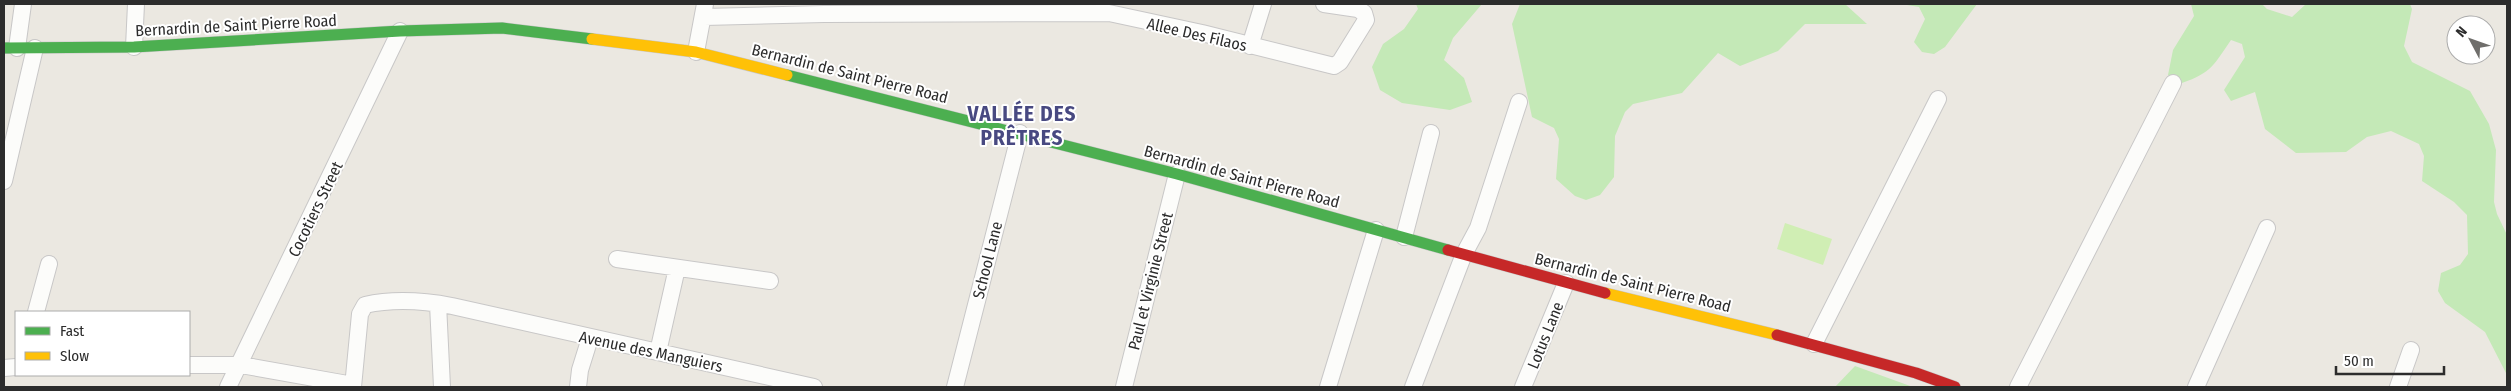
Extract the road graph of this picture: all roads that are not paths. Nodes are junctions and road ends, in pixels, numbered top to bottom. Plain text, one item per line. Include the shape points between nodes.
1 (23, 4) edge
2 (136, 4) edge
3 (1262, 4) edge
4 (1324, 4) edge
5 (824, 9) edge
6 (705, 10) edge
7 (400, 31) junction
8 (1250, 46) junction
9 (10, 48) edge
10 (35, 48) junction
11 (134, 48) junction
12 (696, 52) junction
13 (2172, 83) dead end
14 (1938, 99) dead end
15 (1519, 102) dead end
16 (1020, 133) junction
17 (1432, 133) dead end
18 (1177, 174) junction
19 (4, 181) edge
20 (2268, 228) dead end
21 (1376, 230) junction
22 (1404, 238) junction
23 (1464, 254) junction
24 (617, 259) dead end
25 (49, 264) dead end
26 (677, 268) junction
27 (770, 281) dead end
28 (1566, 282) junction
29 (445, 305) junction
30 (36, 311) edge
31 (590, 338) junction
32 (1814, 344) junction
33 (2411, 350) dead end
34 (658, 352) junction
35 (190, 365) edge
36 (241, 365) junction
37 (318, 383) edge
38 (353, 386) edge
39 (228, 387) edge
40 (442, 387) edge
41 (578, 387) edge
42 (814, 387) edge
43 (955, 387) edge
44 (1124, 387) edge
45 (1328, 387) edge
46 (1414, 387) edge
47 (1523, 387) edge
48 (1955, 387) edge
49 (2018, 387) edge
50 (2196, 387) edge
51 (2398, 387) edge

1 - 9 street
2 - 11 street
3 - 8 street
4 - 8 street, Allee Des Filaos via 1358,9 1366,20 1340,62 1329,67
5 - 6 street, Allee Des Filaos
5 - 8 street, Allee Des Filaos via 1109,13
6 - 12 street
7 - 11 main road, Bernardin de Saint Pierre Road
7 - 12 main road, Bernardin de Saint Pierre Road via 502,28
7 - 36 street, Cocotiers Street
9 - 10 main road, Bernardin de Saint Pierre Road
10 - 11 main road, Bernardin de Saint Pierre Road
10 - 19 street
12 - 16 main road, Bernardin de Saint Pierre Road
13 - 49 street
14 - 32 street
15 - 23 street via 1478,228
16 - 18 main road, Bernardin de Saint Pierre Road
16 - 43 street, School Lane
17 - 22 street
18 - 21 main road, Bernardin de Saint Pierre Road
18 - 44 street, Paul et Virginie Street
20 - 50 street
21 - 22 main road, Bernardin de Saint Pierre Road
21 - 45 street
22 - 23 main road, Bernardin de Saint Pierre Road
23 - 28 main road, Bernardin de Saint Pierre Road
23 - 46 street
24 - 26 street
25 - 30 street
26 - 27 street
26 - 34 street
28 - 32 main road, Bernardin de Saint Pierre Road
28 - 47 street, Lotus Lane
29 - 31 street, Avenue des Manguiers
29 - 38 street, Avenue des Manguiers via 376,302 365,305 360,314
29 - 40 street
31 - 34 street, Avenue des Manguiers
31 - 41 street
32 - 48 main road, Bernardin de Saint Pierre Road
33 - 51 street
34 - 42 street, Avenue des Manguiers
35 - 36 street
36 - 37 street
36 - 39 street, Cocotiers Street
37 - 38 street

